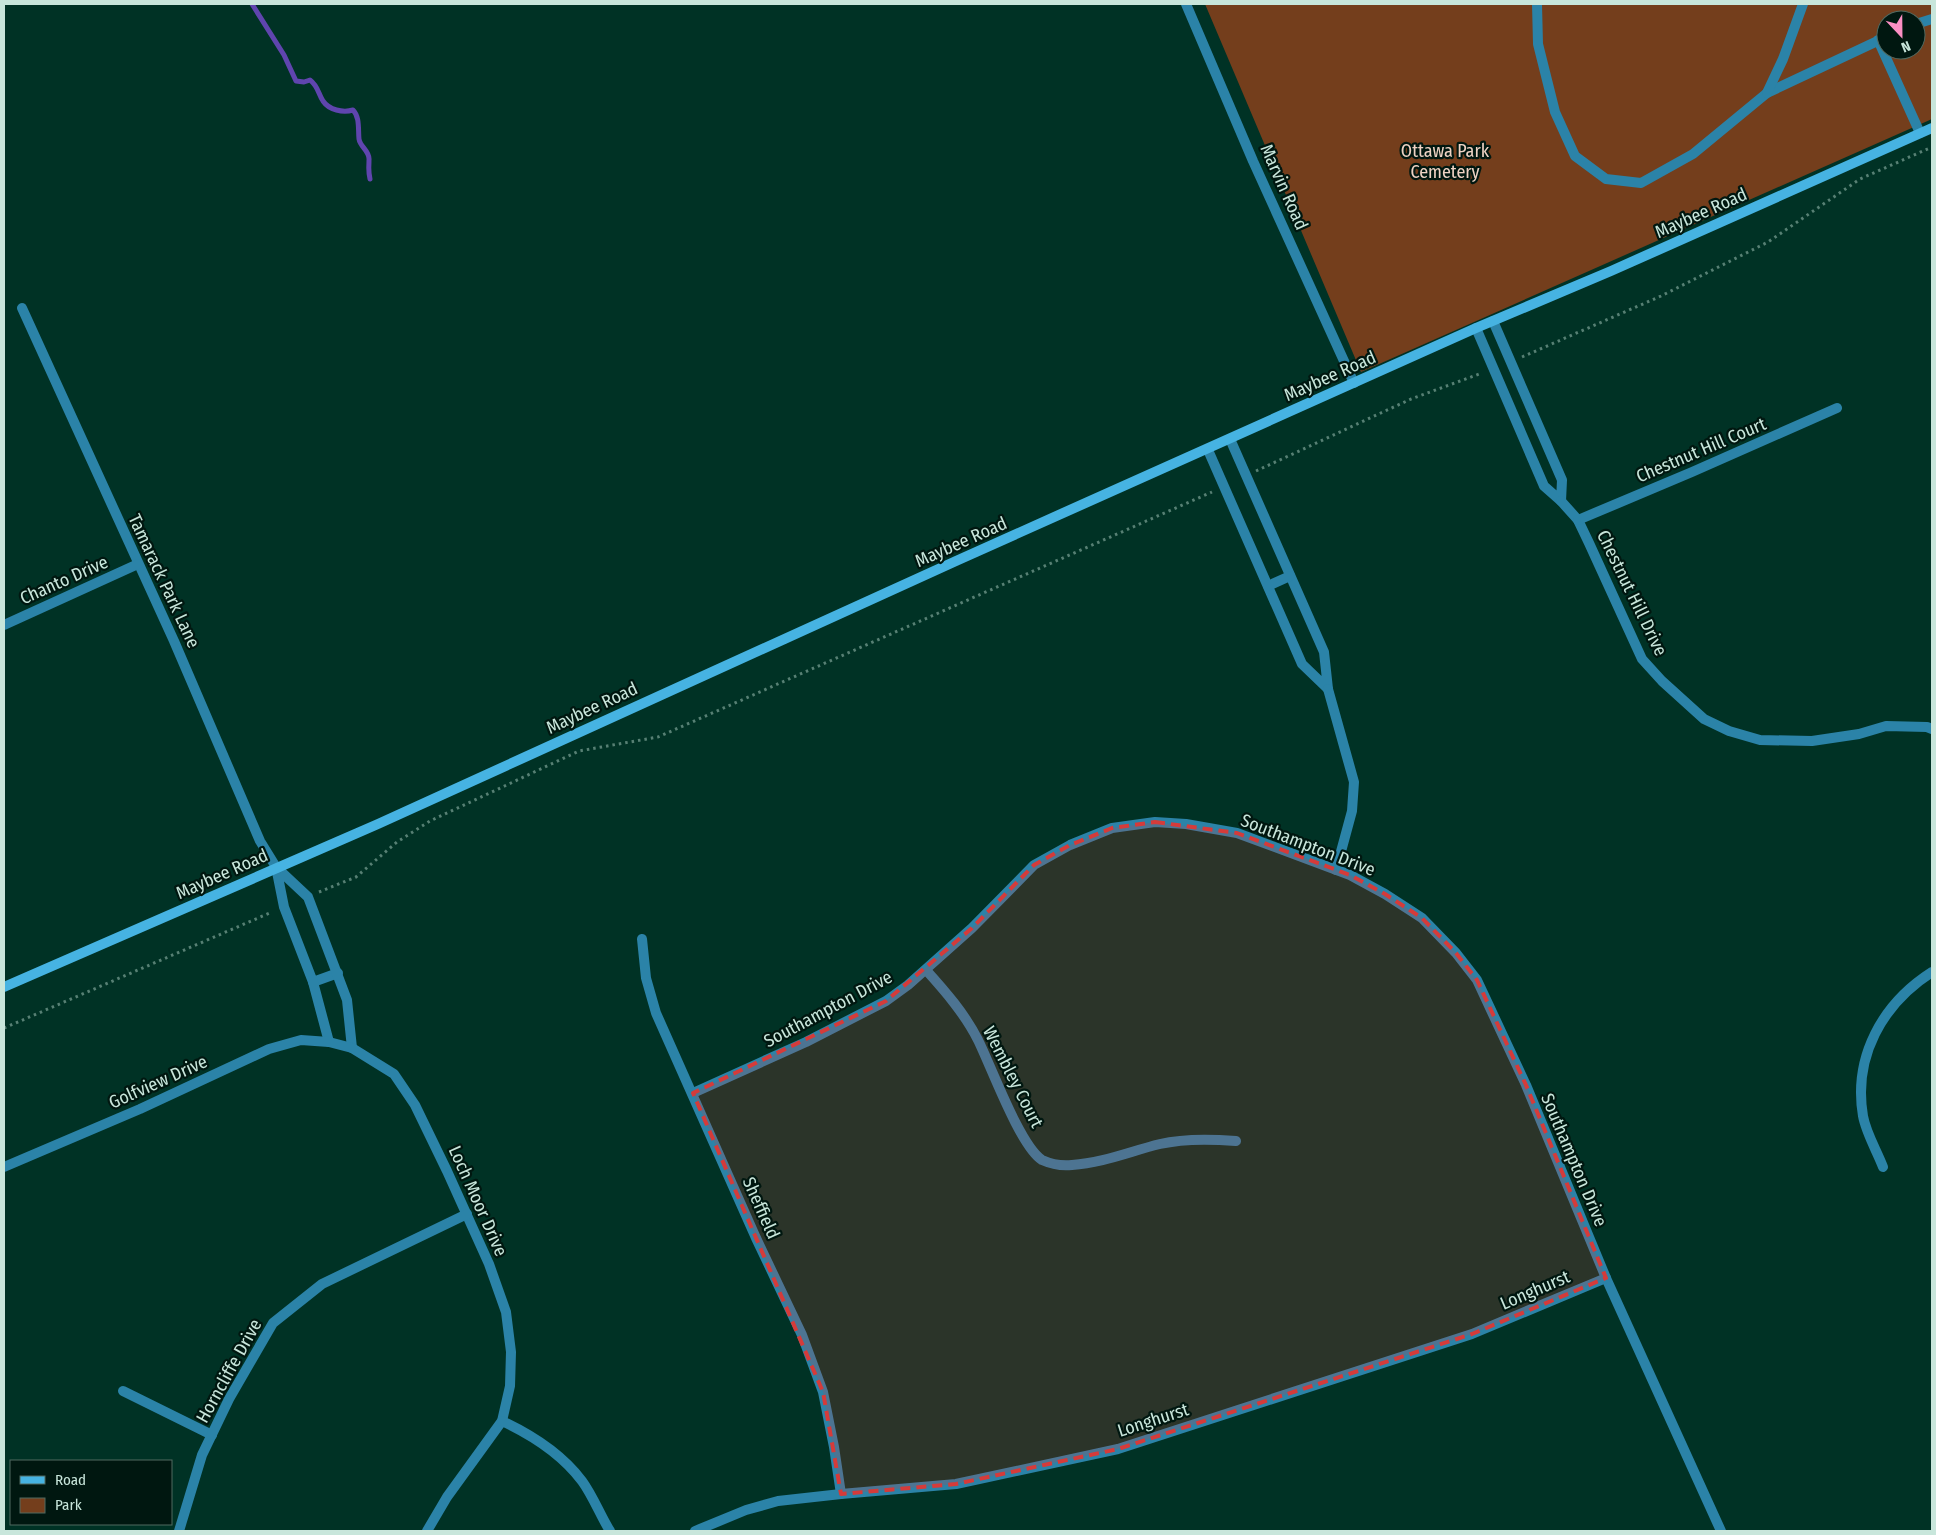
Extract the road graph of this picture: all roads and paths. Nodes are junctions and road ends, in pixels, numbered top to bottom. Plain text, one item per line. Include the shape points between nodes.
1 (1186, 4) edge
2 (1537, 4) edge
3 (1803, 4) edge
4 (1876, 42) edge
5 (1890, 60) edge
6 (1768, 93) junction
7 (1932, 128) edge
8 (1920, 134) junction
9 (1932, 147) edge
10 (22, 308) dead end
11 (1493, 321) junction
12 (1476, 328) junction
13 (1510, 362) junction
14 (1493, 369) junction
15 (1354, 383) junction
16 (1837, 408) dead end
17 (1536, 421) junction
18 (1519, 428) junction
19 (1230, 439) junction
20 (1208, 450) junction
21 (1246, 475) junction
22 (1224, 486) junction
23 (1561, 501) junction
24 (1578, 520) junction
25 (138, 564) junction
26 (1290, 576) junction
27 (1268, 586) junction
28 (4, 625) edge
29 (1328, 689) junction
30 (1932, 729) edge
31 (276, 867) junction
32 (1336, 870) junction
33 (308, 897) junction
34 (284, 907) junction
35 (642, 939) dead end
36 (926, 970) junction
37 (1932, 972) edge
38 (338, 973) junction
39 (313, 982) junction
40 (4, 987) edge
41 (4, 1028) edge
42 (329, 1042) junction
43 (352, 1048) junction
44 (693, 1093) junction
45 (1236, 1141) dead end
46 (4, 1167) edge
47 (1883, 1167) dead end
48 (467, 1214) junction
49 (1606, 1278) junction
50 (123, 1391) dead end
51 (502, 1421) junction
52 (212, 1435) junction
53 (841, 1494) junction
54 (179, 1531) edge
55 (427, 1531) edge
56 (610, 1531) edge
57 (696, 1531) edge
58 (1721, 1531) edge

1 - 15 street, Marvin Road
2 - 6 street via 1538,44 1555,112 1575,156 1606,180 1641,183 1694,154
3 - 6 street
4 - 6 street
5 - 8 street
7 - 8 main road, Maybee Road
8 - 11 main road, Maybee Road
9 - 13 path via 1860,178 1760,246 1661,296
10 - 25 street, Tamarack Park Lane
11 - 12 main road, Maybee Road
11 - 13 street
12 - 14 street, Chestnut Hill Drive
12 - 15 main road, Maybee Road
13 - 17 street
14 - 18 street, Chestnut Hill Drive
14 - 21 path via 1411,399
15 - 19 main road, Maybee Road
16 - 24 street, Chestnut Hill Court
17 - 18 street
17 - 23 street via 1562,480
18 - 23 street, Chestnut Hill Drive via 1544,486
19 - 20 main road, Maybee Road
19 - 21 street
20 - 22 street
20 - 31 main road, Maybee Road
21 - 26 street
22 - 27 street
22 - 33 path via 658,737 579,751 430,821 397,842 356,877
23 - 24 street, Chestnut Hill Drive
24 - 30 street, Chestnut Hill Drive via 1642,659 1704,719 1760,740 1812,741 1886,726
25 - 28 street, Chanto Drive
25 - 31 street, Tamarack Park Lane via 260,841
26 - 27 street
26 - 29 street via 1324,652
27 - 29 street via 1302,664
29 - 32 street via 1354,782 1352,812
31 - 33 street
31 - 34 street
31 - 40 main road, Maybee Road
32 - 36 street, Southampton Drive via 1237,833 1155,822 1112,828 1070,845 1034,865
32 - 49 street, Southampton Drive via 1386,894 1422,918 1477,980 1526,1085
33 - 38 street
34 - 39 street
34 - 41 path
35 - 44 street, Sheffield via 646,978 656,1014
36 - 44 street, Southampton Drive via 886,1001 806,1042
36 - 45 street, Wembley Court via 946,991 977,1039 1010,1110 1042,1160 1063,1166 1082,1165 1161,1144 1204,1138
37 - 47 street via 1886,1013 1868,1049 1860,1088 1864,1118
38 - 39 street
38 - 43 street via 347,1000
39 - 42 street
42 - 43 street, Loch Moor Drive
42 - 46 street, Golfview Drive via 301,1040 269,1050
43 - 48 street, Loch Moor Drive via 394,1074 415,1105
44 - 53 street, Sheffield via 802,1335 820,1384
48 - 51 street, Loch Moor Drive via 506,1312 511,1352
48 - 52 street, Horncliffe Drive via 322,1284 294,1304 273,1324
49 - 53 street, Longhurst via 1472,1334 1118,1448 956,1484
49 - 58 street, Southampton Drive
50 - 52 street
51 - 55 street via 447,1497
51 - 56 street via 540,1441 561,1459 582,1481
52 - 54 street, Horncliffe Drive via 202,1455
53 - 57 street, Longhurst via 778,1501 746,1510

